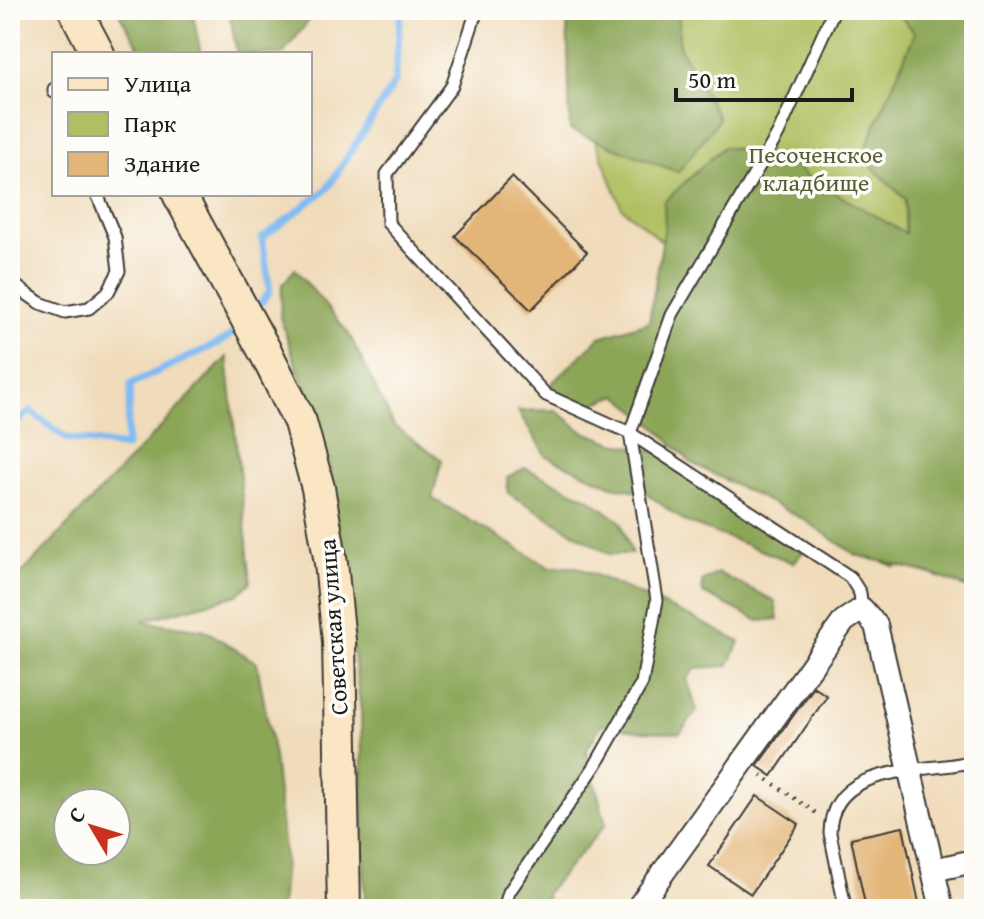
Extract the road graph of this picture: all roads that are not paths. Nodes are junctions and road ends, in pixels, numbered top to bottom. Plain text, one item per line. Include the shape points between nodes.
1 (75, 10) edge
2 (477, 10) edge
3 (834, 10) edge
4 (97, 52) edge
5 (98, 196) edge
6 (180, 196) edge
7 (10, 282) edge
8 (630, 433) junction
9 (862, 609) junction
10 (974, 761) edge
11 (910, 770) junction
12 (974, 861) edge
13 (933, 870) junction
14 (344, 909) edge
15 (504, 909) edge
16 (637, 909) edge
17 (848, 909) edge
18 (942, 909) edge

1 - 4 main road
2 - 8 lane via 452,86 387,174 388,223 546,395
3 - 8 lane via 778,134 672,315
5 - 7 lane via 115,237 118,260 119,271 108,292 89,308 65,312 40,303
6 - 14 main road, Советская улица via 300,422 318,488 339,641
8 - 9 lane via 850,577
8 - 15 lane via 657,600 642,683 595,766 509,892
9 - 11 street via 876,625
9 - 16 street via 844,621
10 - 11 lane
11 - 13 street
11 - 17 lane via 863,780 835,807 830,833
12 - 13 street
13 - 18 street

